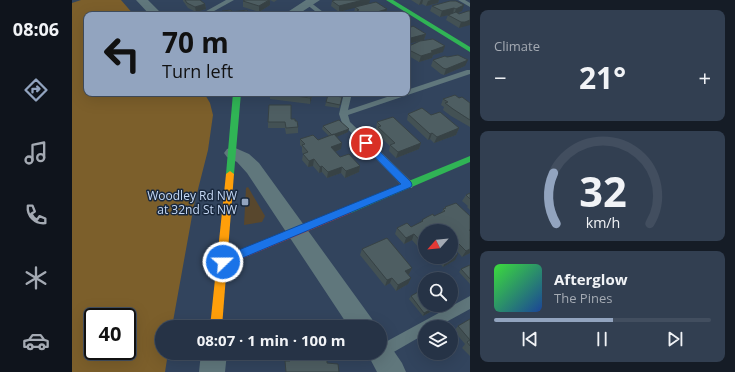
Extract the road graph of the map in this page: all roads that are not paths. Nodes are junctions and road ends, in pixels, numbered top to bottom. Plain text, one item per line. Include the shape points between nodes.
1 (231, 0) edge
2 (389, 0) edge
3 (461, 0) edge
4 (148, 1) edge
5 (311, 2) edge
6 (470, 5) edge
7 (156, 12) edge
8 (208, 12) edge
9 (294, 12) edge
10 (321, 12) edge
11 (408, 12) edge
12 (410, 13) edge
13 (470, 50) edge
14 (470, 72) edge
15 (410, 92) edge
16 (237, 96) edge
17 (347, 96) edge
18 (398, 96) edge
19 (343, 114) junction
20 (233, 153) junction
21 (470, 159) edge
22 (408, 185) junction
23 (297, 231) junction
24 (223, 262) junction
25 (470, 302) edge
26 (217, 320) edge
27 (357, 320) edge
28 (438, 320) edge
29 (418, 331) edge
30 (387, 348) edge
31 (213, 360) edge
32 (385, 360) edge
33 (212, 372) edge
34 (393, 372) edge

1 - 8 lane
2 - 11 street
3 - 6 lane
4 - 7 street
5 - 9 street
5 - 10 lane
12 - 13 street
14 - 15 lane
16 - 20 street
17 - 19 lane
18 - 19 lane
19 - 22 lane via 346,123
20 - 23 street via 253,168
20 - 24 street
21 - 22 street
22 - 23 street
23 - 24 street
23 - 27 street
24 - 26 street
25 - 28 lane
29 - 30 lane
31 - 33 street
32 - 34 street

